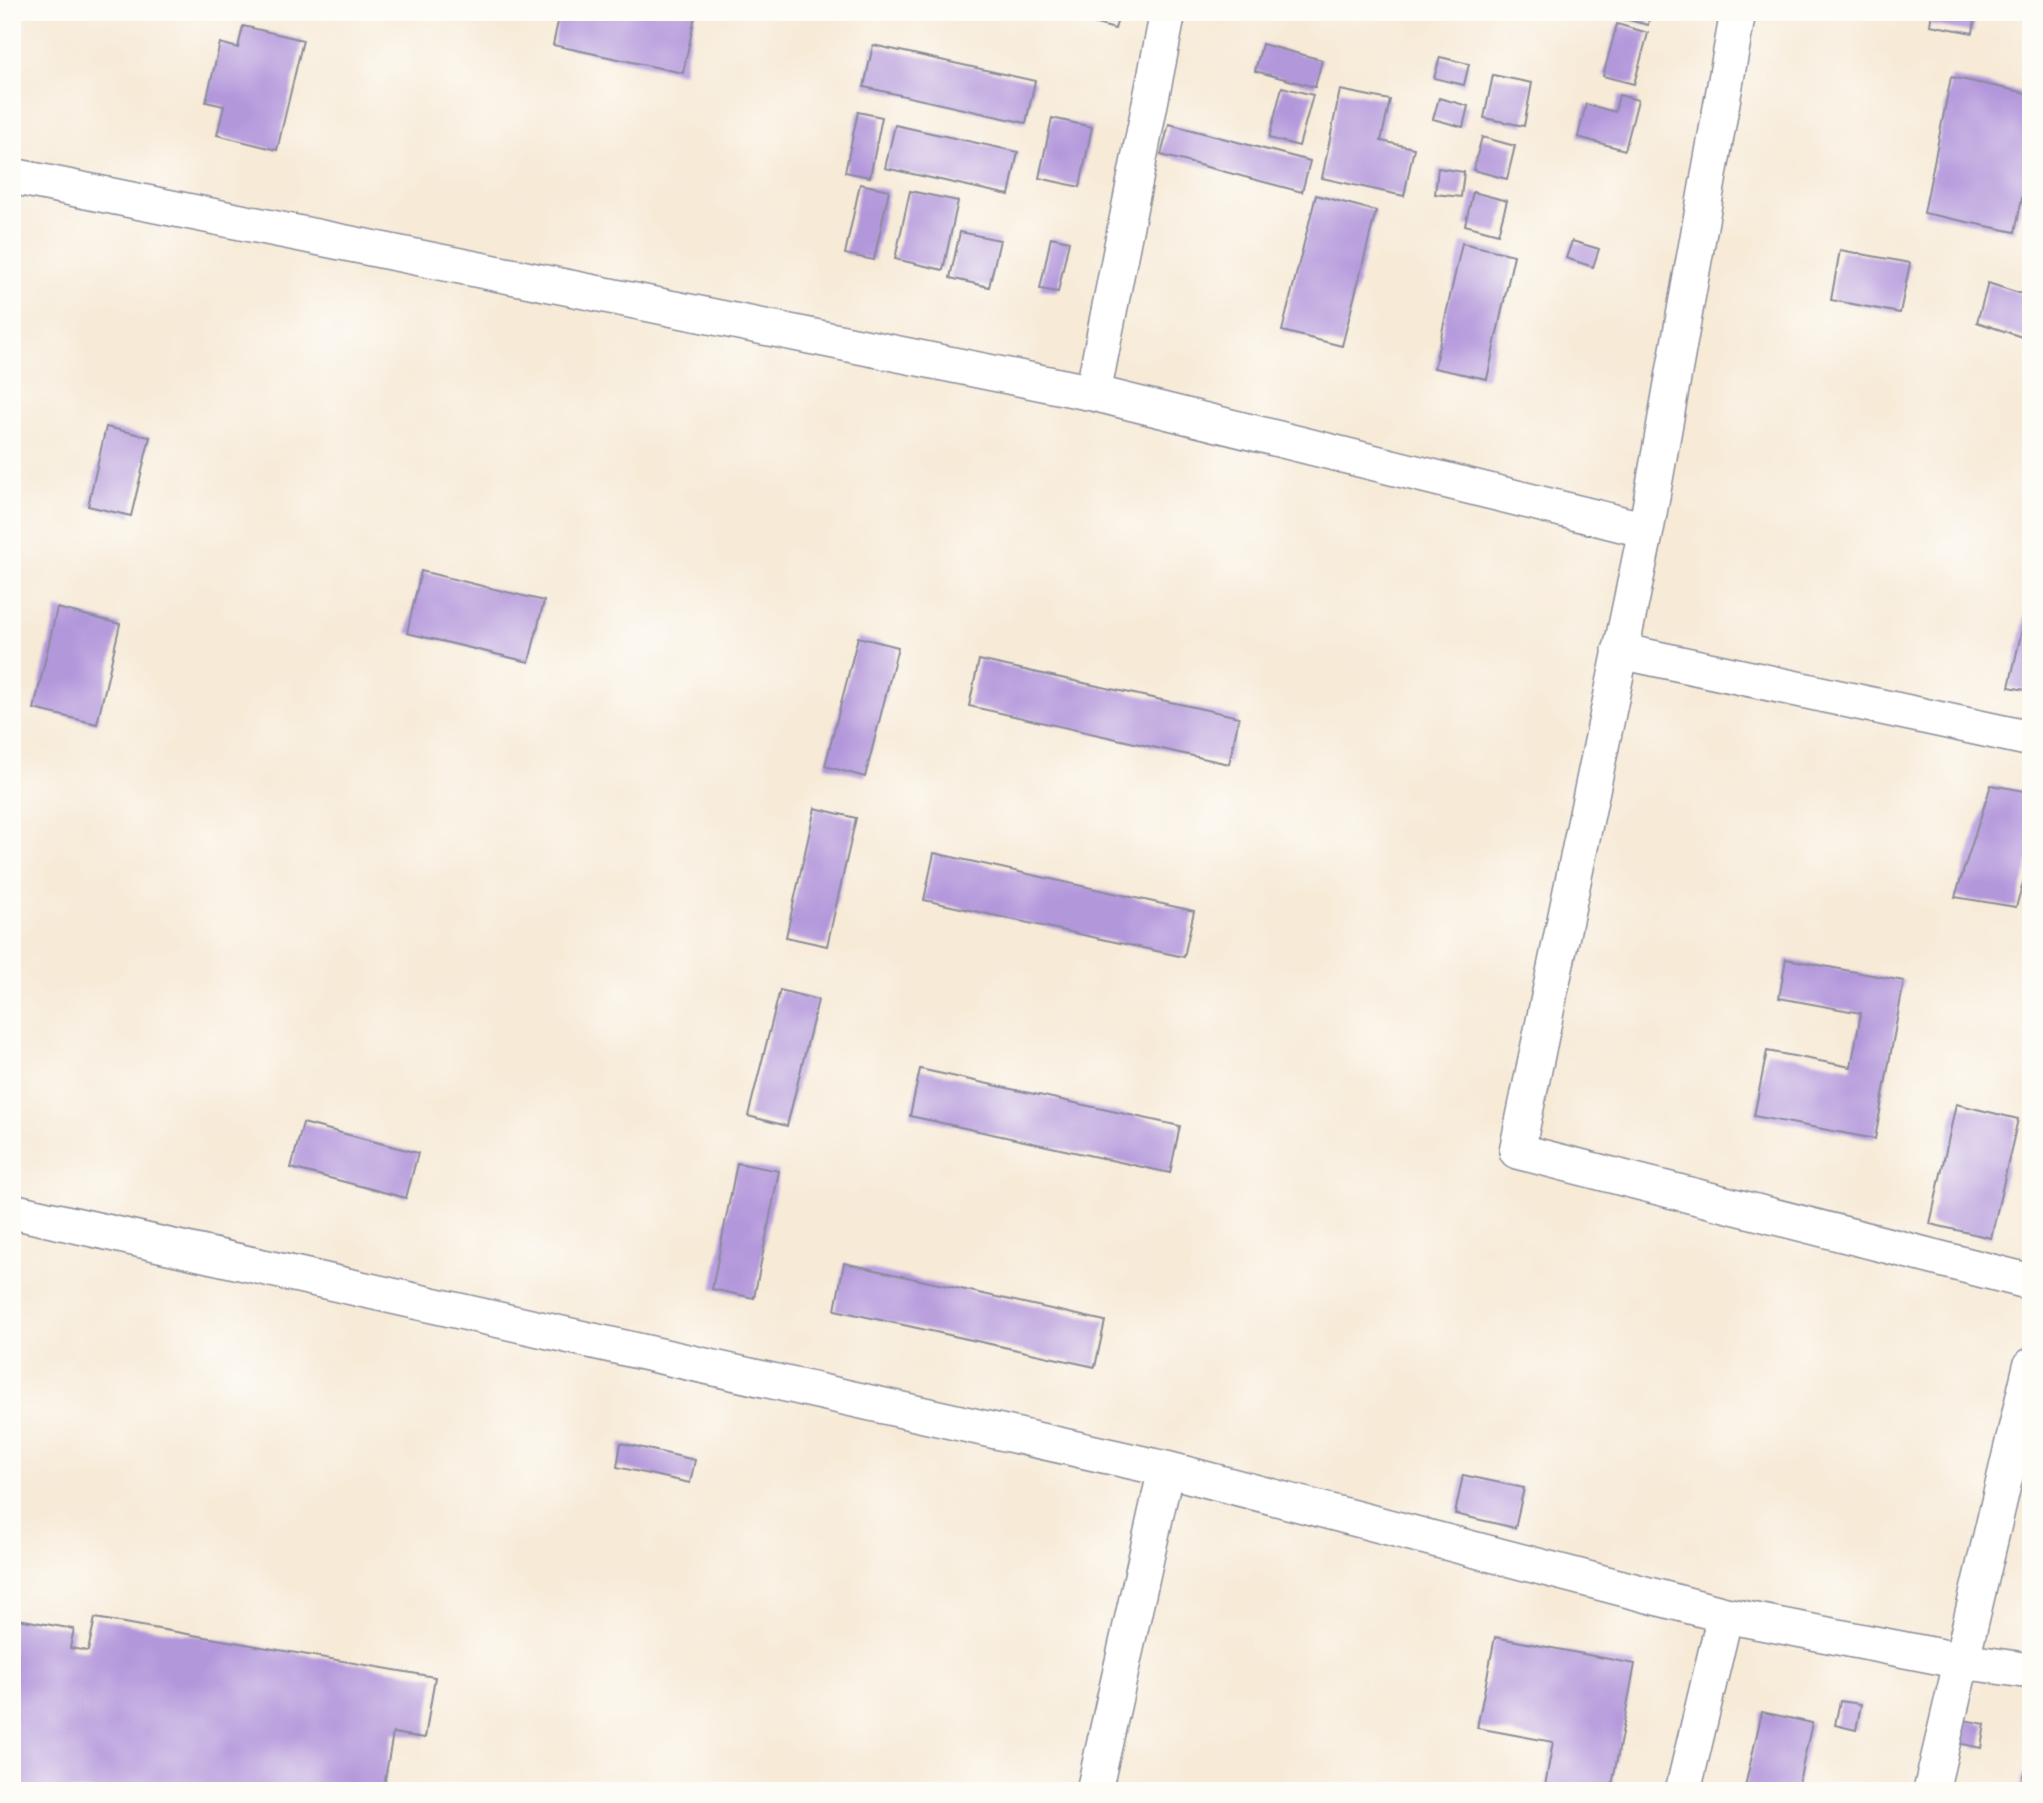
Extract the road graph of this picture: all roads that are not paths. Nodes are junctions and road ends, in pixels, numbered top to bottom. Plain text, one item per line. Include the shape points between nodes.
1 (1168, 12) edge
2 (1738, 12) edge
3 (12, 176) edge
4 (1093, 393) junction
5 (1646, 530) junction
6 (1620, 651) junction
7 (2031, 739) edge
8 (12, 1211) edge
9 (2031, 1282) edge
10 (2031, 1366) edge
11 (1166, 1469) junction
12 (1725, 1615) junction
13 (1962, 1661) junction
14 (2031, 1671) edge
15 (1094, 1791) edge
16 (1683, 1791) edge
17 (1931, 1791) edge

1 - 4 street
2 - 5 street
3 - 4 street
4 - 5 street
5 - 6 street
6 - 7 street
6 - 9 street via 1517,1151
8 - 11 street
10 - 13 street
11 - 12 street
11 - 15 street
12 - 13 street
12 - 16 street
13 - 14 street
13 - 17 street

